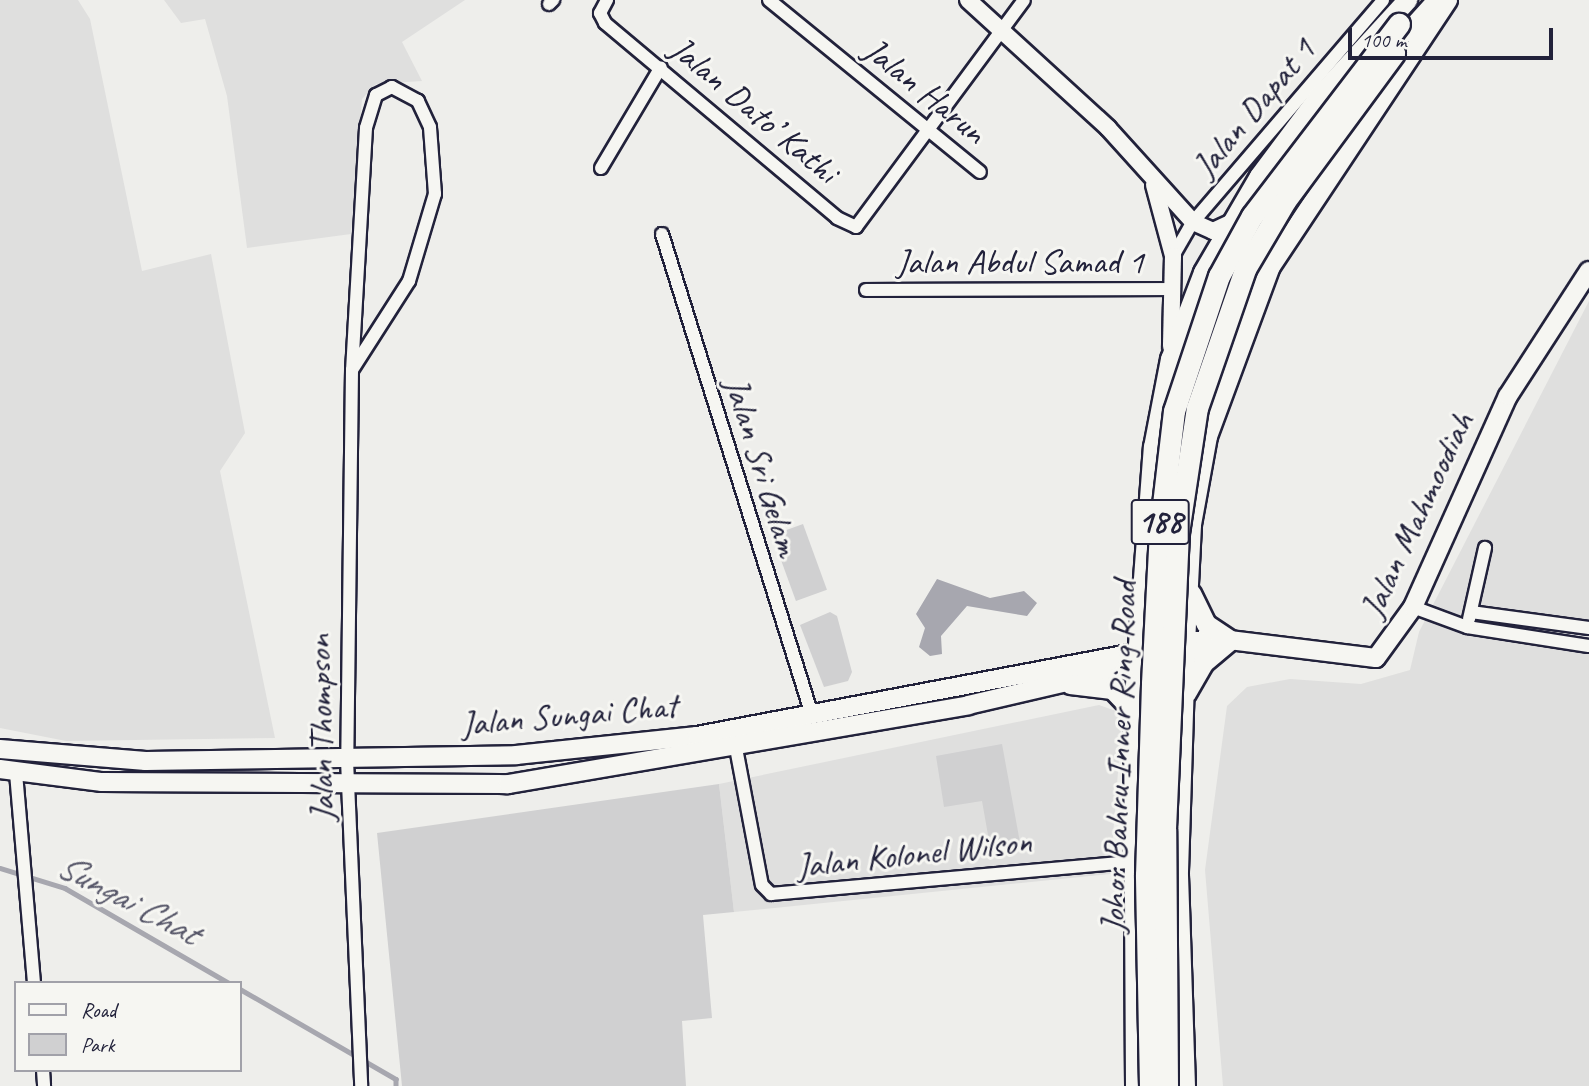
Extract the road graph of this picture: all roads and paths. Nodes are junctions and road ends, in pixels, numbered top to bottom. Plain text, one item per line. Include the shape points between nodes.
1 (607, 0) edge
2 (769, 0) edge
3 (968, 0) edge
4 (1024, 0) edge
5 (1407, 0) edge
6 (1419, 0) edge
7 (1438, 0) edge
8 (1447, 0) edge
9 (1378, 2) edge
10 (1405, 28) junction
11 (1001, 31) junction
12 (661, 68) junction
13 (930, 133) junction
14 (601, 168) dead end
15 (980, 172) dead end
16 (1153, 181) junction
17 (1193, 222) junction
18 (1230, 223) junction
19 (662, 234) dead end
20 (1172, 256) junction
21 (1589, 271) edge
22 (1174, 289) junction
23 (866, 290) dead end
24 (1170, 359) junction
25 (352, 370) junction
26 (1485, 548) dead end
27 (1188, 585) junction
28 (1413, 607) junction
29 (1471, 612) junction
30 (1467, 627) junction
31 (1589, 628) edge
32 (1230, 640) junction
33 (1589, 646) edge
34 (1185, 651) junction
35 (1136, 662) junction
36 (1070, 684) junction
37 (1184, 698) junction
38 (1133, 710) junction
39 (813, 715) junction
40 (736, 748) junction
41 (0, 749) edge
42 (347, 760) junction
43 (8, 771) edge
44 (348, 787) junction
45 (1131, 862) junction
46 (34, 981) edge
47 (1134, 1055) junction
48 (1184, 1079) edge
49 (361, 1086) edge
50 (1135, 1086) edge
51 (1150, 1086) edge
52 (1167, 1086) edge

1 - 12 street, Jalan Dato’ Kathi via 601,18
2 - 13 street, Jalan Harun
3 - 11 street
4 - 11 street
5 - 18 main road via 1318,97
6 - 10 highway, Johor Bahru Inner Ring Road / 188
7 - 10 highway, Johor Bahru Inner Ring Road / 188
8 - 27 main road via 1429,36 1290,231 1253,303 1207,436 1191,524
9 - 17 street, Jalan Dapat 1
10 - 51 highway, Johor Bahru Inner Ring Road / 188, bridge via 1252,216 1219,276 1174,411 1160,530 1152,697
10 - 52 highway, Johor Bahru Inner Ring Road / 188, bridge via 1285,201 1245,269 1196,408 1177,545 1165,856
11 - 13 street
11 - 16 street via 1108,128
12 - 13 street, Jalan Dato’ Kathi via 856,227
12 - 14 street
13 - 15 street, Jalan Harun
16 - 17 street
16 - 20 street
17 - 18 street via 1213,231
17 - 20 street, Jalan Dapat 1
18 - 24 main road via 1203,272
19 - 39 street, Jalan Sri Gelam
20 - 22 street
21 - 28 main road, Jalan Mahmoodiah via 1508,396
22 - 23 street, Jalan Abdul Samad 1
22 - 24 street
24 - 35 main road via 1153,447
25 - 25 street, Jalan Thompson via 409,281 435,194 430,127 418,101 392,87 376,95 366,128
25 - 42 street, Jalan Thompson
26 - 29 street
27 - 32 main road via 1206,624
27 - 34 main road
28 - 30 street
28 - 32 main road, Jalan Mahmoodiah via 1376,658
29 - 30 street
29 - 31 street
30 - 33 street
32 - 34 main road, Jalan Mahmoodiah
32 - 37 main road via 1203,663
34 - 35 main road, Jalan Mahmoodiah
34 - 37 main road
35 - 36 main road, Jalan Sungai Chat
35 - 38 main road
35 - 39 main road, Jalan Sungai Chat
36 - 38 main road via 1112,689
36 - 40 main road, Jalan Sungai Chat
37 - 48 main road via 1178,870
38 - 45 main road
39 - 42 main road, Jalan Sungai Chat via 614,746
40 - 44 main road, Jalan Sungai Chat via 508,784
40 - 45 street, Jalan Kolonel Wilson via 762,885 771,894
41 - 42 main road, Jalan Sungai Chat via 121,761
42 - 44 street, Jalan Thompson
43 - 44 main road, Jalan Sungai Chat via 102,782
43 - 46 street, Jalan Sungai Chat
44 - 49 street, Jalan Thompson
45 - 47 main road
47 - 48 main road via 1156,1082
47 - 50 main road

